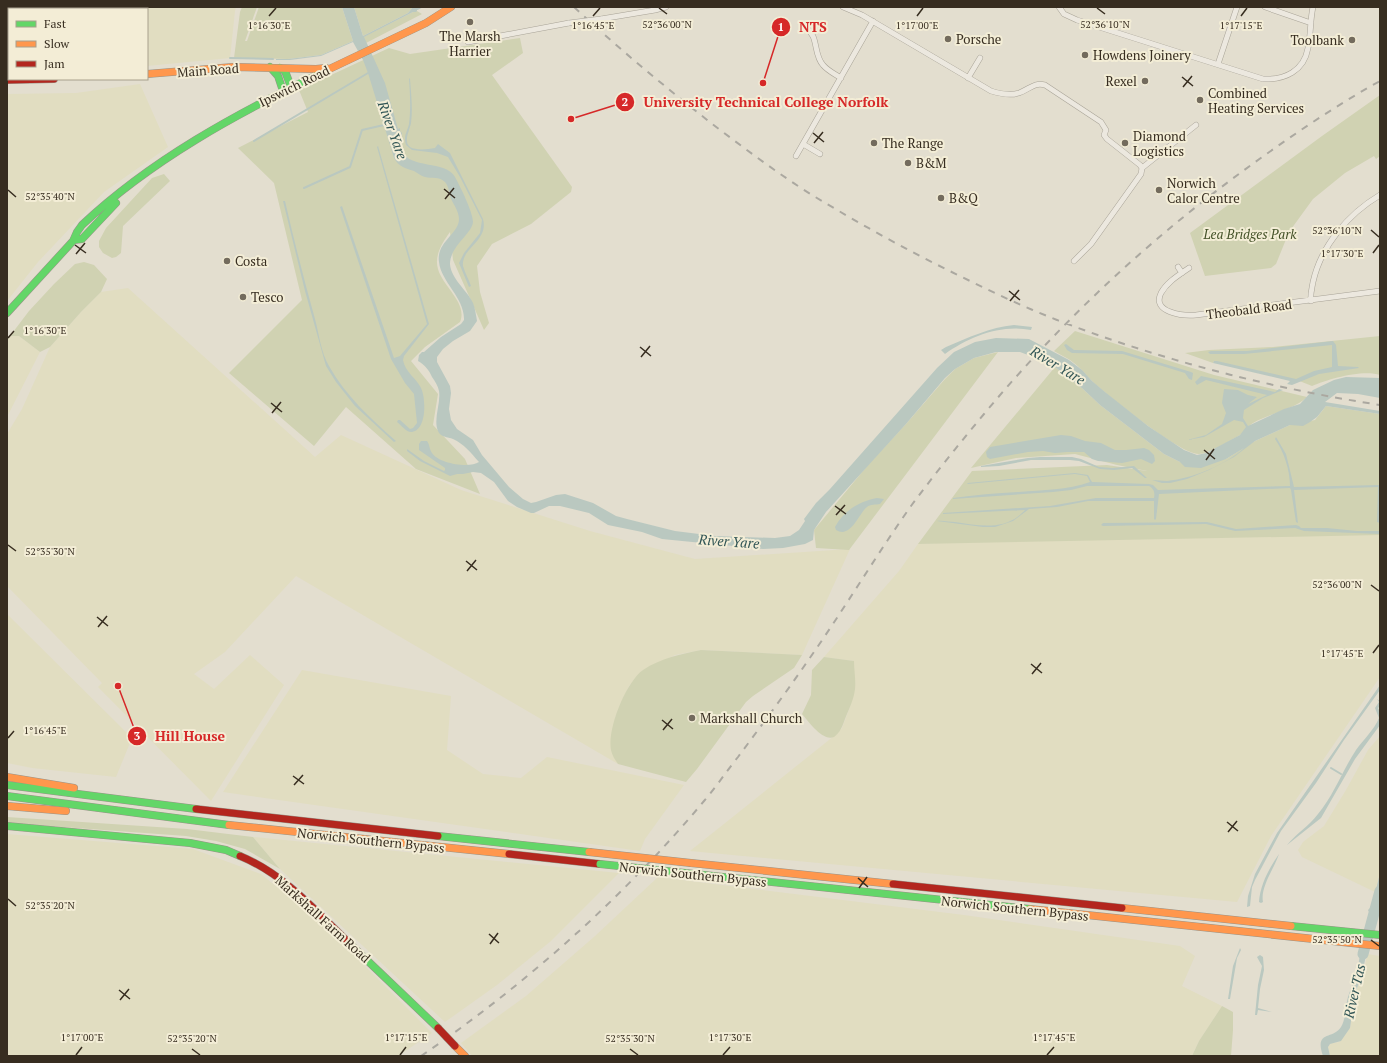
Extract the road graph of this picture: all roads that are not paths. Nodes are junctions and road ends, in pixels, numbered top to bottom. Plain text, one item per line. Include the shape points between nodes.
1 (451, 7) edge
2 (666, 7) edge
3 (843, 7) edge
4 (852, 7) edge
5 (1059, 7) edge
6 (1237, 7) edge
7 (1265, 7) edge
8 (1313, 7) edge
9 (862, 15) junction
10 (873, 21) junction
11 (1311, 23) junction
12 (802, 29) dead end
13 (468, 42) dead end
14 (980, 58) dead end
15 (1218, 64) junction
16 (270, 67) junction
17 (332, 67) junction
18 (278, 68) junction
19 (148, 74) edge
20 (841, 78) junction
21 (968, 78) junction
22 (291, 87) junction
23 (283, 91) junction
24 (1196, 125) dead end
25 (803, 144) junction
26 (820, 154) dead end
27 (796, 156) dead end
28 (1142, 168) junction
29 (1380, 195) edge
30 (1074, 261) dead end
31 (1178, 267) dead end
32 (1189, 268) dead end
33 (1182, 273) junction
34 (1380, 291) edge
35 (1310, 301) junction
36 (7, 313) edge
37 (7, 777) edge
38 (7, 786) edge
39 (7, 796) edge
40 (7, 806) edge
41 (254, 817) junction
42 (209, 822) junction
43 (7, 826) edge
44 (1380, 935) edge
45 (1380, 946) edge
46 (466, 1056) edge

1 - 17 main road, Ipswich Road via 426,23
2 - 13 street, bridge
3 - 9 street
4 - 9 street
5 - 15 street via 1064,14 1072,18
6 - 15 street
7 - 11 street
8 - 11 street
9 - 10 street
10 - 20 street
10 - 21 street
11 - 15 street via 1305,58 1294,72 1286,76 1263,79
12 - 20 street via 811,31 822,64
14 - 21 street
16 - 18 main road, Main Road
16 - 19 main road, Main Road via 212,68
16 - 23 main road via 278,76
17 - 18 main road, Main Road
17 - 22 main road, Ipswich Road
18 - 22 main road via 285,71
20 - 25 street
21 - 28 street via 1002,95 1018,93 1039,83 1046,85 1100,122 1106,130 1104,135 1107,139
22 - 23 main road, Ipswich Road
23 - 36 main road, Ipswich Road via 217,125 142,175 82,239 74,240 46,268
24 - 28 street
25 - 26 street
25 - 27 street
28 - 30 street via 1142,174 1091,244
29 - 35 street via 1356,213 1331,242 1321,258
31 - 33 street
32 - 33 street, Theobald Road
33 - 35 street, Theobald Road via 1166,286 1160,298 1163,307 1177,314 1196,315
34 - 35 street, Theobald Road
37 - 41 main road
38 - 41 main road, Norwich Southern Bypass
39 - 42 main road, Norwich Southern Bypass
40 - 42 main road
41 - 44 main road, Norwich Southern Bypass, bridge
42 - 45 main road, Norwich Southern Bypass, bridge
43 - 46 main road, Markshall Farm Road, bridge via 190,843 222,849 250,860 276,875 303,898

